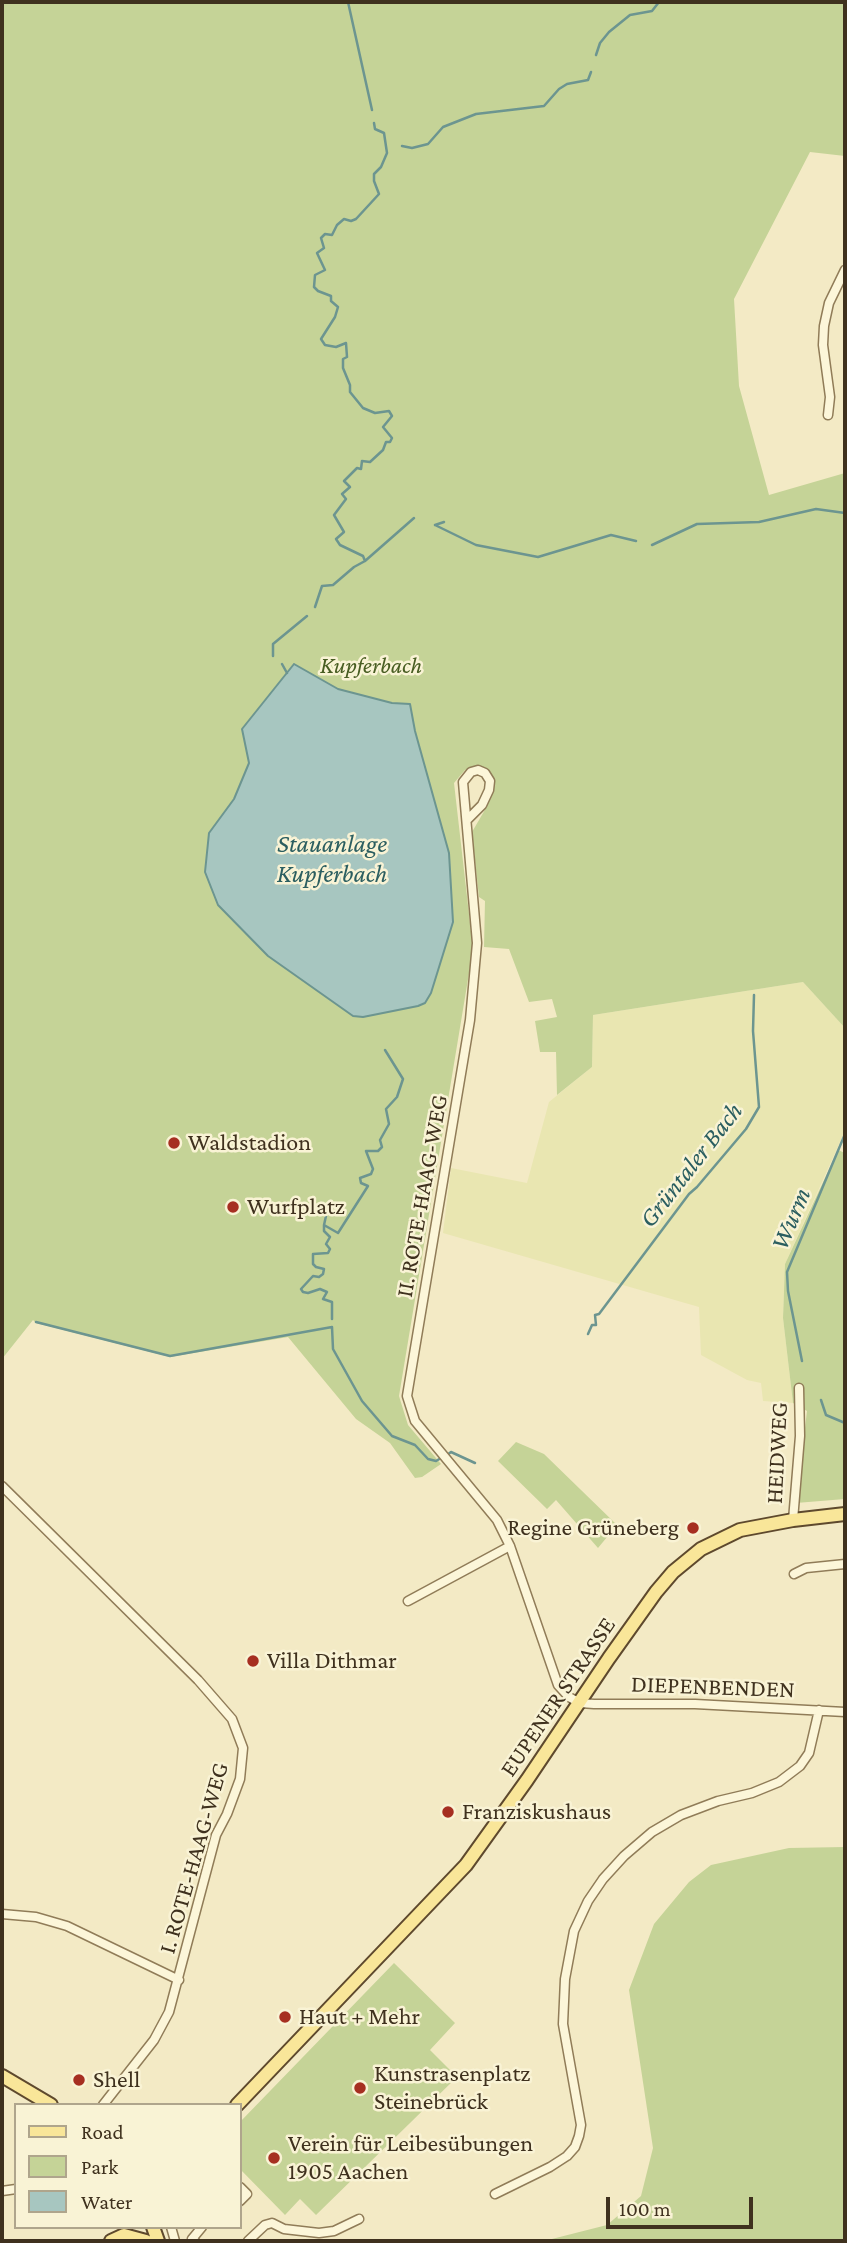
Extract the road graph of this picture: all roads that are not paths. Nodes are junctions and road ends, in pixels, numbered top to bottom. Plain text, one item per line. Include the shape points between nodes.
1 (845, 270) edge
2 (828, 415) dead end
3 (467, 820) junction
4 (799, 1388) dead end
5 (2, 1486) edge
6 (845, 1514) edge
7 (793, 1520) junction
8 (510, 1546) junction
9 (845, 1564) edge
10 (794, 1574) dead end
11 (408, 1601) dead end
12 (580, 1703) junction
13 (819, 1710) junction
14 (845, 1712) edge
15 (2, 1914) edge
16 (179, 1980) junction
17 (2, 2077) edge
18 (48, 2103) edge
19 (105, 2103) edge
20 (239, 2103) edge
21 (495, 2194) dead end
22 (359, 2219) dead end
23 (111, 2241) edge
24 (146, 2241) edge
25 (248, 2241) edge

1 - 2 street via 824,326
3 - 3 street, II. ROTE-HAAG-WEG via 489,790 490,781 478,770 463,782
3 - 8 street, II. ROTE-HAAG-WEG via 477,943 470,1020 407,1395 415,1421 497,1520
4 - 7 street, HEIDWEG
5 - 16 street, I. ROTE-HAAG-WEG via 198,1680 232,1718 243,1748 240,1779 216,1835
6 - 7 main road, EUPENER STRASSE
7 - 12 main road, EUPENER STRASSE via 721,1538 685,1562 656,1592
8 - 11 street
8 - 12 street, II. ROTE-HAAG-WEG via 558,1685
9 - 10 street via 806,1567
12 - 13 street, DIEPENBENDEN
12 - 20 main road, EUPENER STRASSE via 467,1865
13 - 14 street, DIEPENBENDEN
13 - 21 street via 809,1754 800,1766 779,1782 681,1815 652,1832 624,1856 588,1901 574,1931 565,1979 564,2024 579,2136 567,2156
15 - 16 street via 67,1926
16 - 19 street, I. ROTE-HAAG-WEG via 155,2040
17 - 18 main road
22 - 25 street via 319,2233 272,2223
23 - 24 main road via 124,2235

